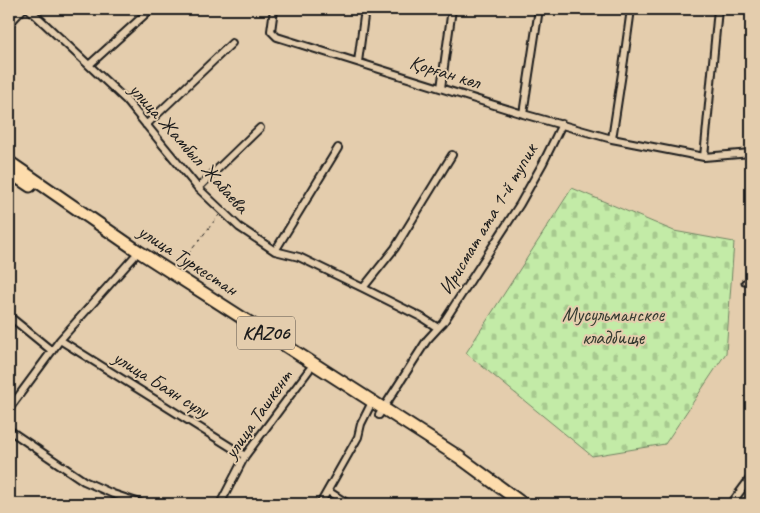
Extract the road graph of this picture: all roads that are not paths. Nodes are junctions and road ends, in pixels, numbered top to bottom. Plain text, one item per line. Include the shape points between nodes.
1 (22, 9) edge
2 (29, 9) edge
3 (151, 9) edge
4 (274, 9) edge
5 (366, 9) edge
6 (452, 9) edge
7 (539, 9) edge
8 (631, 9) edge
9 (718, 9) edge
10 (9, 24) edge
11 (232, 43) dead end
12 (358, 62) junction
13 (89, 65) junction
14 (441, 88) junction
15 (523, 114) junction
16 (146, 124) junction
17 (562, 124) junction
18 (260, 128) dead end
19 (612, 139) junction
20 (338, 148) dead end
21 (751, 153) edge
22 (452, 155) dead end
23 (704, 157) junction
24 (9, 162) edge
25 (9, 172) edge
26 (198, 188) junction
27 (275, 251) junction
28 (134, 257) junction
29 (744, 282) dead end
30 (751, 282) edge
31 (363, 288) junction
32 (9, 316) edge
33 (438, 328) junction
34 (60, 340) junction
35 (52, 351) junction
36 (309, 370) junction
37 (370, 405) junction
38 (9, 409) edge
39 (381, 412) junction
40 (9, 430) edge
41 (244, 456) junction
42 (751, 477) edge
43 (328, 491) junction
44 (143, 504) edge
45 (220, 504) edge
46 (320, 504) edge
47 (348, 504) edge
48 (511, 504) edge
49 (523, 504) edge
50 (731, 504) edge

1 - 10 street
2 - 13 street, улица Жамбыл Жабаева
3 - 13 street
4 - 12 street, Қорған көл via 271,31 277,37
5 - 12 street
6 - 14 street
7 - 15 street
8 - 19 street
9 - 23 street
11 - 16 street
12 - 14 street, Қорған көл
13 - 16 street, улица Жамбыл Жабаева
14 - 15 street, Қорған көл
15 - 17 street, Қорған көл
16 - 26 street, улица Жамбыл Жабаева
17 - 19 street, Қорған көл
17 - 33 street, Ирисмат ата 1-й тупик via 520,204
18 - 26 street
19 - 23 street, Қорған көл
20 - 27 street
21 - 23 street, Қорған көл
22 - 31 street via 395,248
24 - 37 highway, улица Туркестан / KАZ06
25 - 28 highway, улица Туркестан / KАZ06
26 - 27 street, улица Жамбыл Жабаева via 239,227
27 - 31 street, улица Жамбыл Жабаева via 299,257
28 - 34 street
28 - 36 highway, улица Туркестан / KАZ06
29 - 30 lane
31 - 33 street, улица Жамбыл Жабаева
32 - 35 street
33 - 39 street
34 - 35 street
34 - 41 street, улица Баян сулу
35 - 38 street
36 - 37 highway, улица Туркестан / KАZ06
36 - 41 street, улица Ташкент
37 - 39 highway, улица Туркестан / KАZ06
37 - 43 street via 358,437
39 - 48 highway, улица Туркестан / KАZ06
39 - 49 highway, улица Туркестан / KАZ06 via 459,457
40 - 44 street via 84,481
41 - 45 street, улица Ташкент
42 - 50 street
43 - 46 street
43 - 47 street

